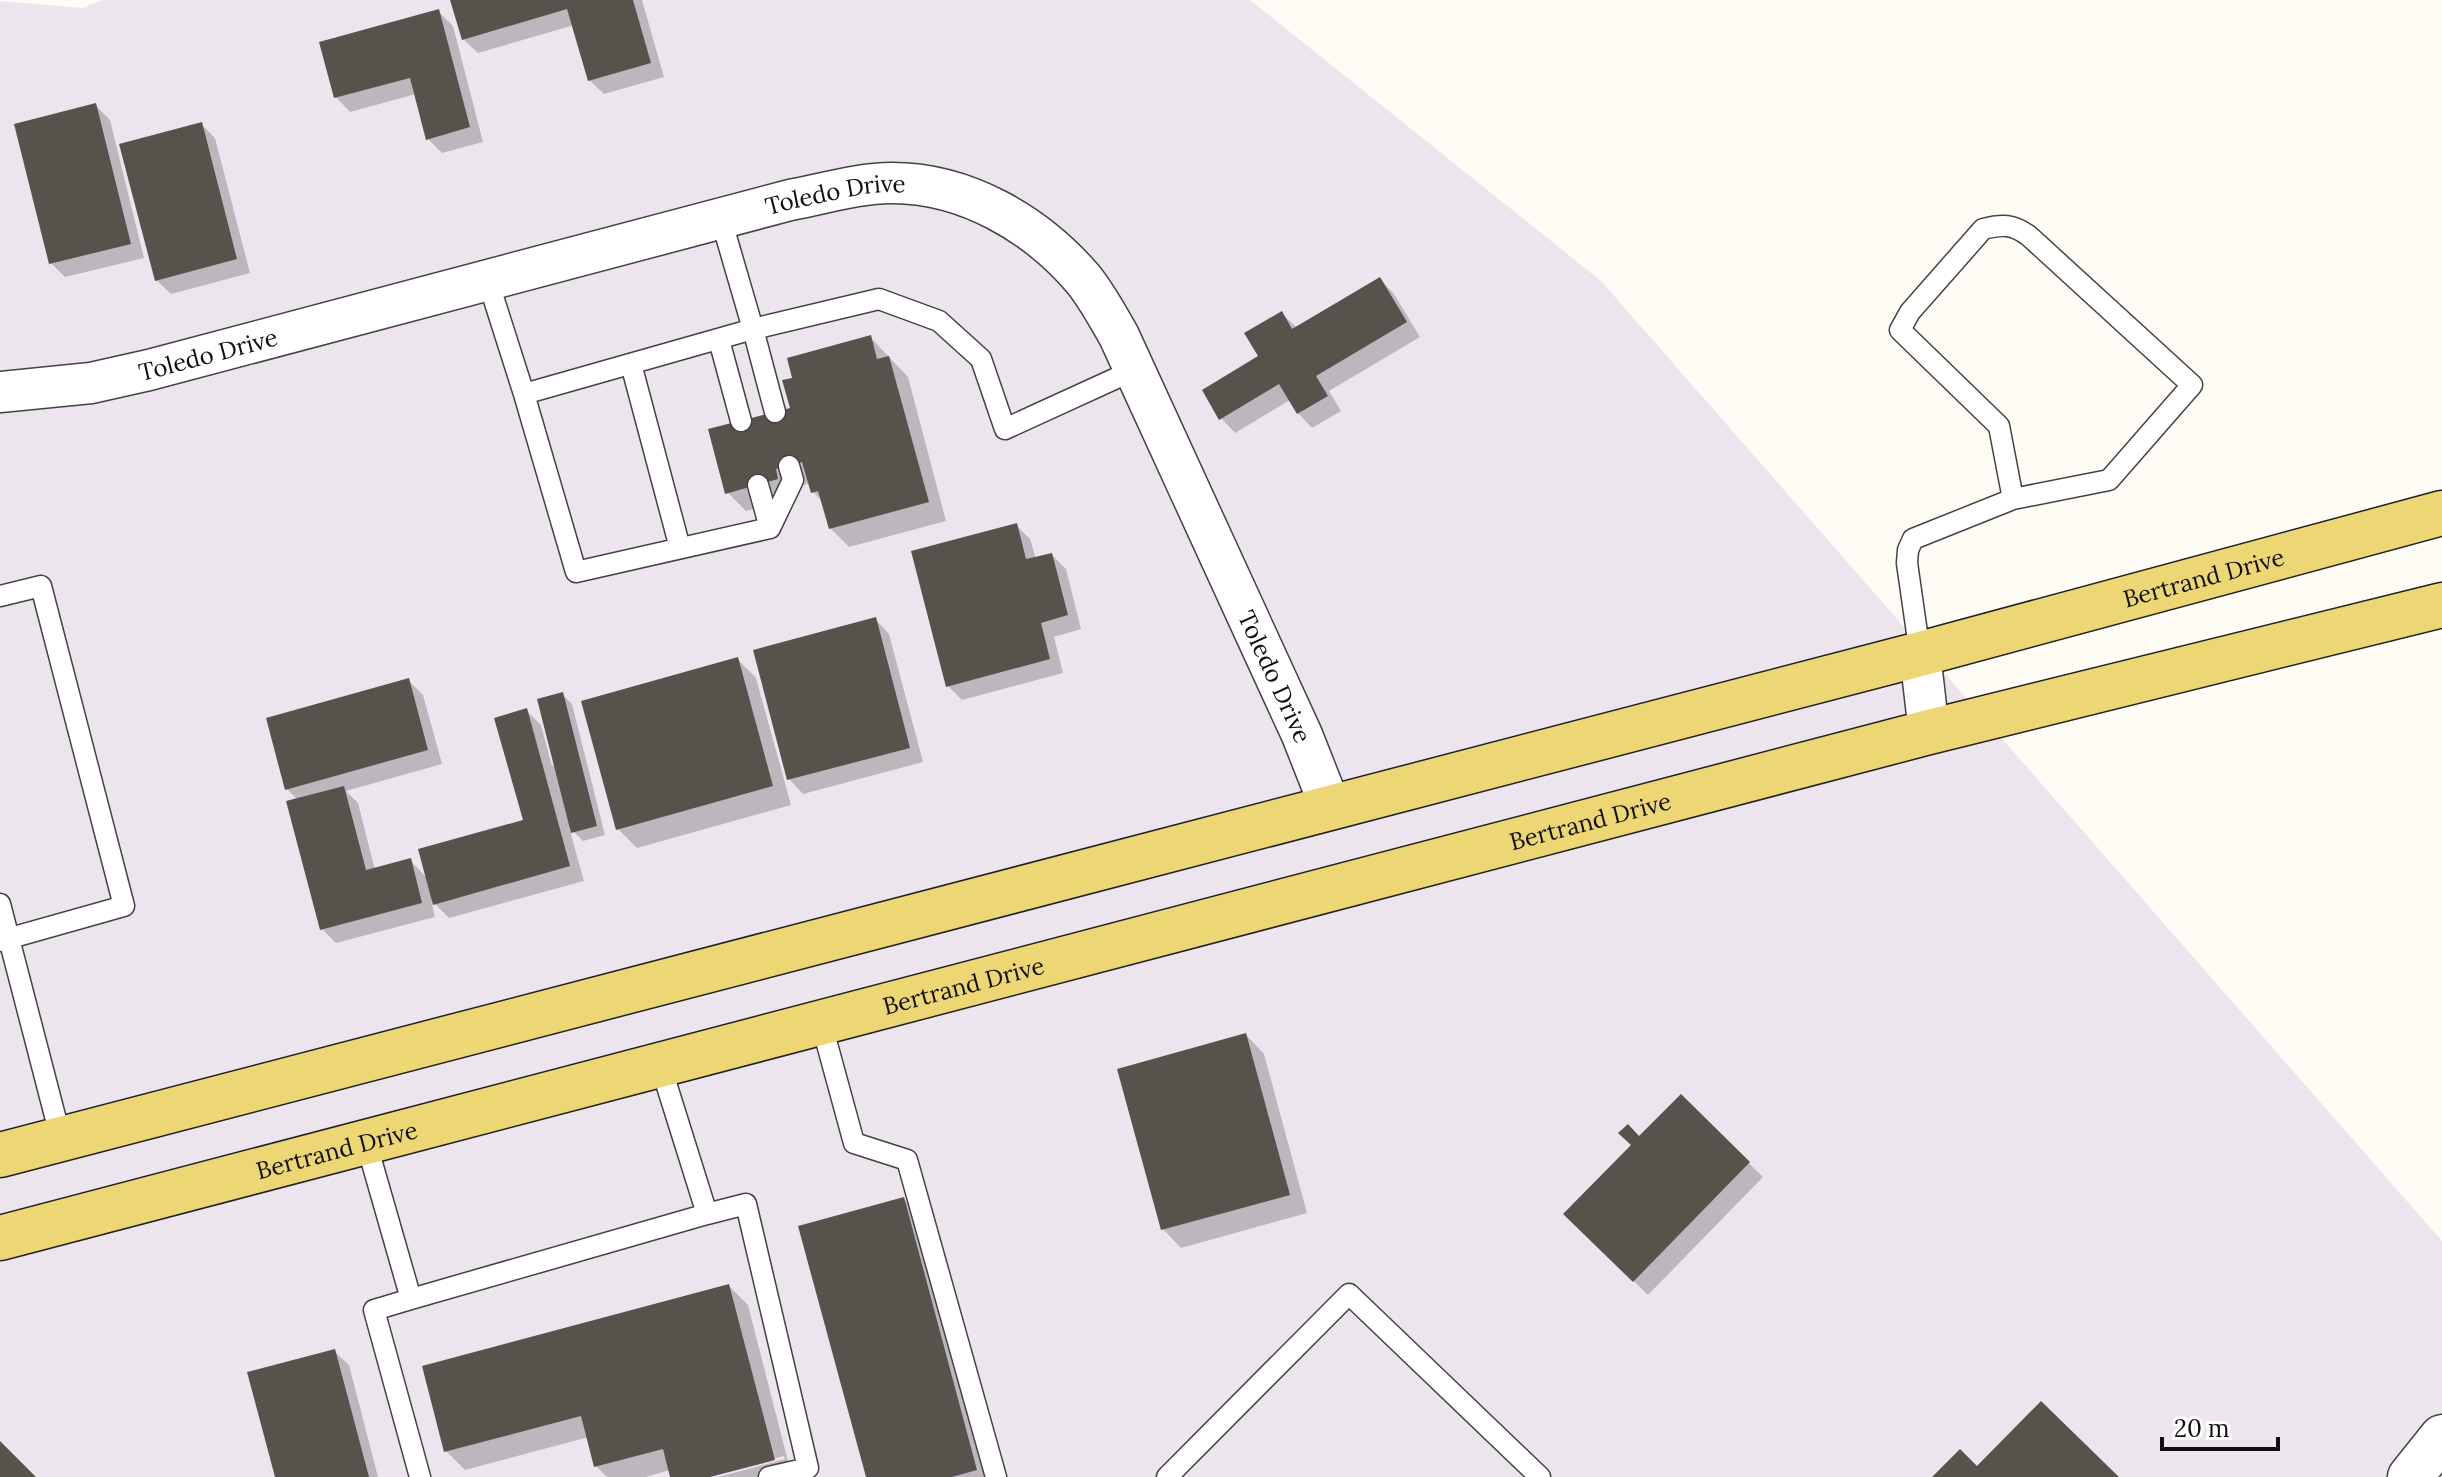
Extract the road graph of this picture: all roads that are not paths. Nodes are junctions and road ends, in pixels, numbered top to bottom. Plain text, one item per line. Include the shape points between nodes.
1 (721, 219) junction
2 (488, 281) junction
3 (753, 329) junction
4 (719, 340) junction
5 (631, 364) junction
6 (1134, 370) junction
7 (0, 392) edge
8 (524, 394) junction
9 (775, 412) dead end
10 (741, 421) dead end
11 (789, 466) dead end
12 (758, 485) dead end
13 (2013, 499) junction
14 (2442, 513) edge
15 (770, 528) junction
16 (680, 548) junction
17 (0, 596) edge
18 (2442, 605) edge
19 (1920, 654) junction
20 (1929, 732) junction
21 (1330, 806) junction
22 (0, 904) edge
23 (4, 940) edge
24 (821, 1022) junction
25 (660, 1064) junction
26 (61, 1139) junction
27 (366, 1142) junction
28 (0, 1155) edge
29 (707, 1214) junction
30 (0, 1238) edge
31 (411, 1299) junction
32 (2442, 1437) edge
33 (420, 1477) edge
34 (769, 1477) edge
35 (996, 1477) edge
36 (1167, 1477) edge
37 (1540, 1477) edge
38 (2410, 1477) edge

1 - 2 street, Toledo Drive
1 - 3 lane
1 - 6 street, Toledo Drive via 891,183 973,198 1060,254 1094,295
2 - 7 street, Toledo Drive via 149,370 91,383
2 - 8 lane
3 - 4 lane
3 - 6 lane via 879,299 939,321 981,359 1005,429
3 - 9 lane
4 - 5 lane
4 - 10 lane
5 - 8 lane
5 - 16 lane
6 - 21 street, Toledo Drive
8 - 16 lane via 576,572
11 - 15 lane via 793,480
12 - 15 lane
13 - 13 lane via 2109,480 2192,385 2029,236 2014,226 1996,226 1983,229 1900,330 1999,426
13 - 19 lane via 1913,539 1907,563
14 - 19 main road, Bertrand Drive
15 - 16 lane
17 - 23 lane via 41,586 124,906
18 - 20 main road, Bertrand Drive
19 - 20 street
19 - 21 main road, Bertrand Drive
20 - 24 main road, Bertrand Drive
21 - 26 main road, Bertrand Drive
22 - 23 lane
23 - 26 lane
24 - 25 main road, Bertrand Drive
24 - 35 lane via 854,1143 907,1160
25 - 27 main road, Bertrand Drive
25 - 29 lane
26 - 28 main road, Bertrand Drive
27 - 30 main road, Bertrand Drive
27 - 31 lane
29 - 31 lane
29 - 34 lane via 746,1204 808,1468
31 - 33 lane via 374,1310
32 - 38 street
36 - 37 lane via 1349,1294

